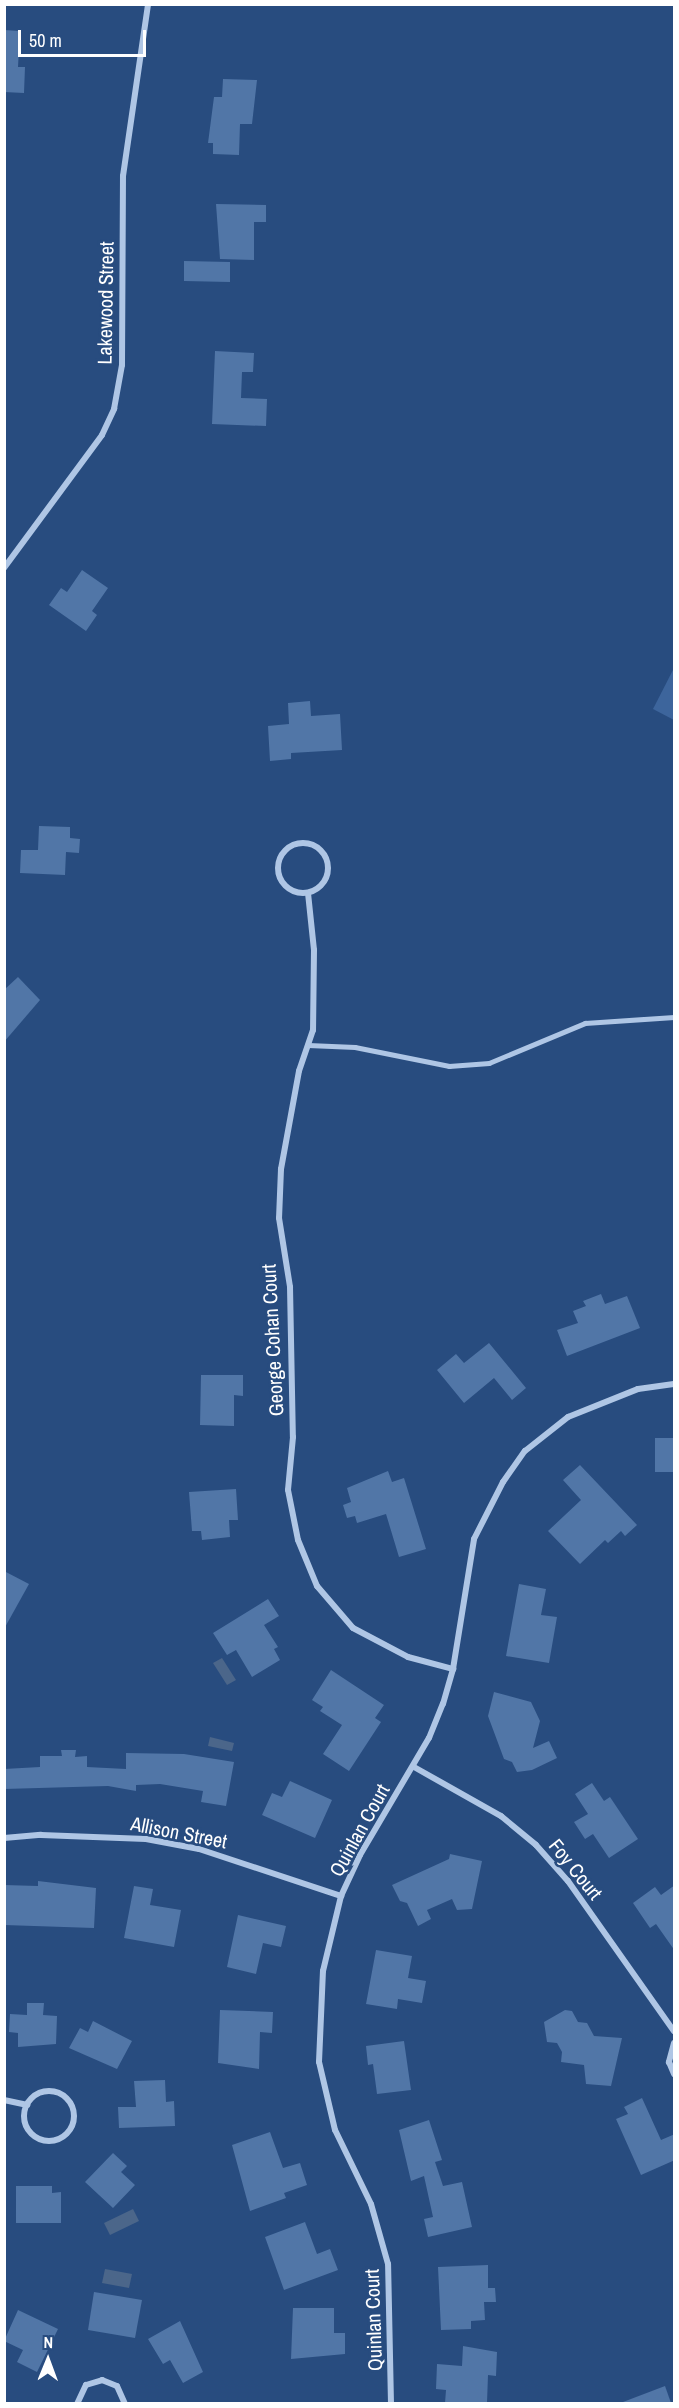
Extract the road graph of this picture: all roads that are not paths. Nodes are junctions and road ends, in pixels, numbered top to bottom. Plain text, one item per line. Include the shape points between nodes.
1 (148, 4) edge
2 (4, 568) edge
3 (308, 892) junction
4 (675, 1017) edge
5 (308, 1045) junction
6 (675, 1384) edge
7 (453, 1669) junction
8 (414, 1767) junction
9 (4, 1838) edge
10 (341, 1896) junction
11 (675, 2031) edge
12 (675, 2043) edge
13 (675, 2074) edge
14 (4, 2100) edge
15 (27, 2105) junction
16 (77, 2403) edge
17 (125, 2403) edge
18 (392, 2403) edge

1 - 2 street, Lakewood Street via 123,176 122,365 114,409 102,435
3 - 3 street via 321,885 327,862 312,845 296,844 282,853 278,869 291,890
3 - 5 street, George Cohan Court via 314,951 313,1030
4 - 5 lane via 585,1023 489,1063 449,1066 355,1047
5 - 7 street, George Cohan Court via 299,1071 281,1168 279,1218 290,1287 293,1437 288,1490 298,1540 317,1586 353,1628 408,1657
6 - 7 street, Quinlan Court via 638,1389 602,1401 568,1417 525,1451 503,1482 474,1539
7 - 8 street, Quinlan Court via 443,1704
8 - 10 street, Quinlan Court via 360,1855
8 - 11 street, Foy Court via 501,1816 536,1845 568,1881
9 - 10 street, Allison Street via 53,1835 146,1839 199,1849
10 - 18 street, Quinlan Court via 323,1971 320,2062 335,2130 371,2204 388,2264
12 - 13 street via 669,2061
14 - 15 street
15 - 15 street via 24,2121 40,2140 57,2140 71,2131 73,2107 62,2095 38,2093
16 - 17 street via 86,2385 102,2380 117,2386

